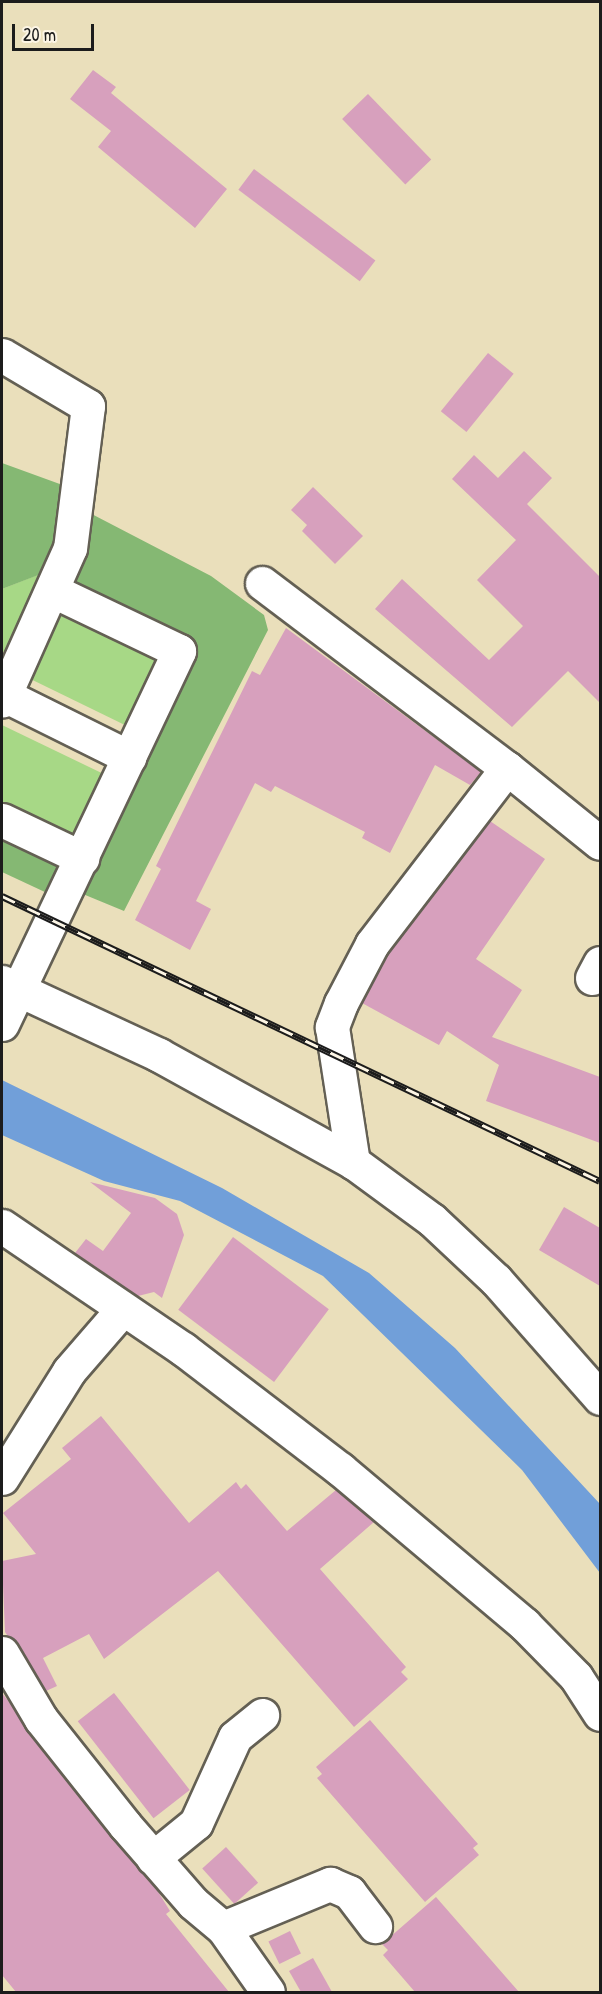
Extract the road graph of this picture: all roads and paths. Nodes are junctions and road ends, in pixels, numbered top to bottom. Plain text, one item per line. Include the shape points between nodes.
1 (2, 355) edge
2 (262, 583) dead end
3 (53, 591) junction
4 (3, 698) edge
5 (129, 757) junction
6 (507, 768) junction
7 (2, 820) edge
8 (600, 843) edge
9 (82, 858) junction
10 (10, 986) edge
11 (2, 1024) edge
12 (353, 1162) junction
13 (2, 1226) edge
14 (121, 1311) junction
15 (600, 1398) edge
16 (2, 1478) edge
17 (2, 1653) edge
18 (600, 1714) edge
19 (262, 1715) dead end
20 (153, 1858) junction
21 (375, 1926) dead end
22 (223, 1928) junction
23 (268, 1992) edge

1 - 3 street via 88,406 70,548
2 - 6 street
3 - 4 street
3 - 5 street via 179,651
4 - 5 street
5 - 9 street
6 - 8 street
6 - 12 street via 372,944 341,1003 332,1027
7 - 9 street
9 - 10 street via 53,921
10 - 11 street
10 - 12 street via 159,1055
12 - 15 street via 432,1220 496,1280
13 - 14 street
14 - 16 street via 69,1371
14 - 18 street via 183,1349 340,1469 525,1624 576,1677
17 - 20 street via 41,1719
19 - 20 street via 235,1737 196,1823
20 - 22 street
21 - 22 street via 349,1892 330,1884
22 - 23 street

